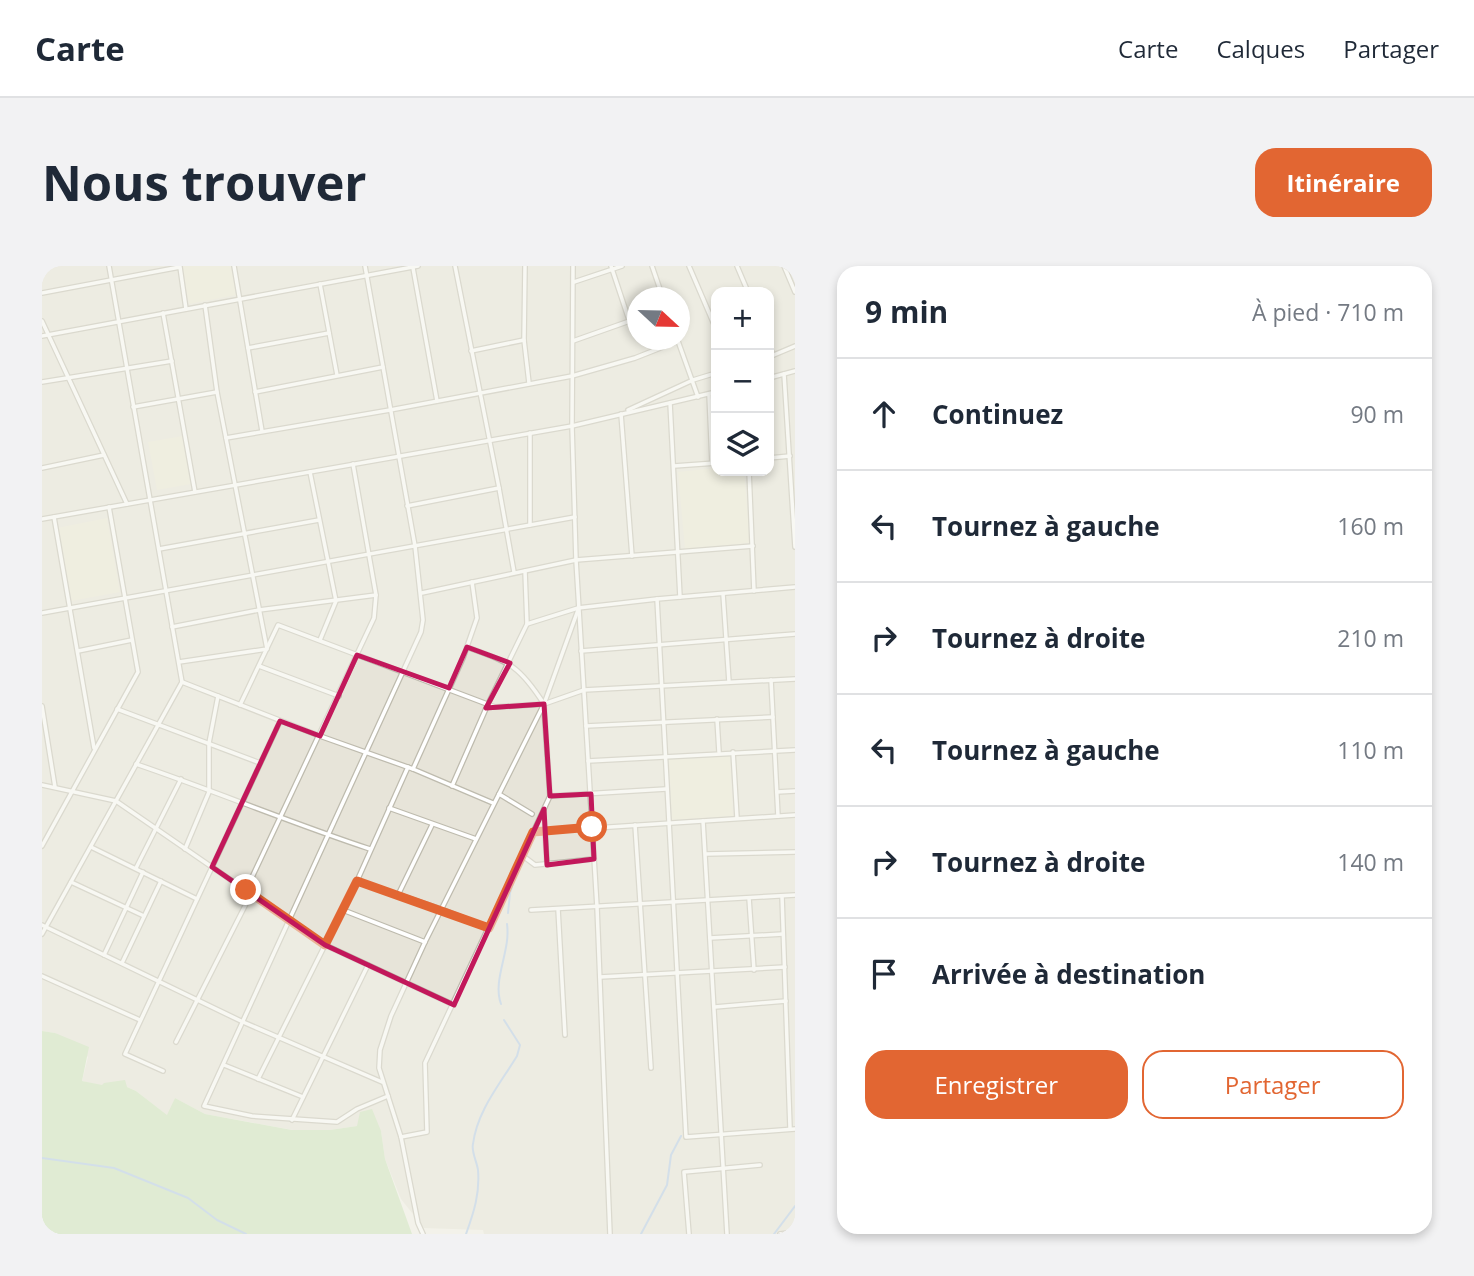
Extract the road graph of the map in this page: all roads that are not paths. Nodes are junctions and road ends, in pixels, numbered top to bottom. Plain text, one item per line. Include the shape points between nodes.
1 (109, 266) edge
2 (234, 266) edge
3 (365, 266) edge
4 (415, 266) edge
5 (455, 266) edge
6 (524, 266) edge
7 (573, 266) edge
8 (622, 266) edge
9 (652, 266) edge
10 (689, 266) edge
11 (737, 266) edge
12 (784, 266) edge
13 (611, 268) edge
14 (367, 276) junction
15 (111, 280) junction
16 (573, 283) junction
17 (320, 284) junction
18 (659, 287) edge
19 (746, 287) edge
20 (795, 292) edge
21 (42, 293) edge
22 (239, 298) junction
23 (205, 305) junction
24 (186, 309) junction
25 (163, 313) junction
26 (627, 315) edge
27 (711, 317) edge
28 (42, 321) edge
29 (118, 321) junction
30 (627, 322) edge
31 (329, 333) junction
32 (48, 335) junction
33 (42, 336) edge
34 (524, 340) junction
35 (573, 341) junction
36 (795, 346) edge
37 (248, 349) junction
38 (654, 350) edge
39 (682, 350) edge
40 (471, 351) junction
41 (774, 355) edge
42 (172, 361) junction
43 (383, 368) junction
44 (127, 369) junction
45 (795, 371) edge
46 (784, 374) junction
47 (711, 375) edge
48 (337, 376) junction
49 (572, 376) junction
50 (69, 377) junction
51 (774, 377) edge
52 (693, 380) junction
53 (42, 382) edge
54 (529, 383) junction
55 (481, 391) junction
56 (217, 392) junction
57 (255, 392) junction
58 (709, 394) joint
59 (698, 397) junction
60 (179, 399) junction
61 (437, 401) junction
62 (670, 402) junction
63 (133, 407) junction
64 (390, 410) junction
65 (621, 414) junction
66 (711, 422) edge
67 (795, 423) edge
68 (788, 424) junction
69 (572, 426) junction
70 (262, 431) junction
71 (530, 433) junction
72 (226, 438) junction
73 (490, 440) junction
74 (104, 456) junction
75 (398, 456) junction
76 (790, 456) junction
77 (774, 458) edge
78 (711, 463) edge
79 (353, 464) junction
80 (674, 467) junction
81 (42, 468) edge
82 (310, 472) junction
83 (749, 476) edge
84 (235, 485) junction
85 (499, 488) junction
86 (195, 492) junction
87 (150, 500) junction
88 (794, 503) edge
89 (127, 504) junction
90 (407, 506) junction
91 (109, 507) junction
92 (54, 517) junction
93 (575, 517) junction
94 (42, 519) edge
95 (318, 520) junction
96 (530, 525) junction
97 (506, 529) junction
98 (244, 533) junction
99 (795, 544) edge
100 (415, 546) junction
101 (753, 546) junction
102 (159, 549) junction
103 (678, 552) junction
104 (369, 554) junction
105 (632, 556) junction
106 (576, 560) junction
107 (327, 562) junction
108 (525, 571) junction
109 (514, 572) junction
110 (253, 575) junction
111 (472, 582) junction
112 (795, 587) edge
113 (166, 591) junction
114 (754, 591) junction
115 (422, 593) junction
116 (723, 594) junction
117 (376, 595) junction
118 (680, 597) junction
119 (125, 598) junction
120 (657, 599) junction
121 (335, 601) junction
122 (70, 608) junction
123 (578, 608) junction
124 (259, 610) junction
125 (42, 613) edge
126 (527, 624) junction
127 (172, 627) junction
128 (795, 634) edge
129 (726, 639) junction
130 (132, 640) junction
131 (320, 640) junction
132 (659, 645) junction
133 (467, 646) junction
134 (267, 649) junction
135 (78, 651) junction
136 (582, 651) junction
137 (357, 654) junction
138 (178, 662) junction
139 (510, 663) junction
140 (259, 666) junction
141 (403, 672) junction
142 (795, 678) edge
143 (771, 680) junction
144 (182, 682) junction
145 (729, 682) junction
146 (662, 686) junction
147 (449, 688) junction
148 (584, 690) junction
149 (218, 696) junction
150 (339, 696) junction
151 (488, 704) junction
152 (544, 704) junction
153 (240, 705) junction
154 (42, 706) edge
155 (117, 709) junction
156 (773, 718) junction
157 (717, 719) junction
158 (280, 721) junction
159 (663, 723) junction
160 (158, 726) junction
161 (586, 726) junction
162 (320, 736) junction
163 (209, 743) junction
164 (94, 750) junction
165 (774, 750) junction
166 (795, 750) edge
167 (719, 752) junction
168 (733, 752) junction
169 (366, 753) junction
170 (665, 755) junction
171 (588, 761) junction
172 (260, 763) junction
173 (136, 764) junction
174 (411, 768) junction
175 (181, 779) junction
176 (42, 785) edge
177 (452, 786) junction
178 (55, 788) junction
179 (209, 789) junction
180 (667, 789) junction
181 (795, 791) edge
182 (72, 792) junction
183 (776, 792) junction
184 (499, 794) junction
185 (591, 794) junction
186 (550, 796) junction
187 (116, 801) junction
188 (494, 803) junction
189 (241, 804) junction
190 (389, 808) junction
191 (532, 814) dead end
192 (795, 815) edge
193 (778, 816) junction
194 (737, 818) junction
195 (280, 819) junction
196 (703, 821) junction
197 (669, 823) junction
198 (432, 825) junction
199 (635, 825) junction
200 (592, 827) junction
201 (156, 829) junction
202 (533, 832) junction
203 (545, 832) junction
204 (329, 836) junction
205 (476, 839) junction
206 (42, 846) edge
207 (91, 847) junction
208 (185, 849) junction
209 (370, 849) junction
210 (795, 852) edge
211 (705, 854) junction
212 (523, 856) junction
213 (594, 859) junction
214 (547, 865) junction
215 (212, 867) junction
216 (136, 869) junction
217 (143, 872) junction
218 (161, 881) junction
219 (357, 881) junction
220 (71, 882) junction
221 (246, 890) junction
222 (251, 894) junction
223 (398, 895) junction
224 (795, 895) edge
225 (782, 896) junction
226 (749, 898) junction
227 (197, 899) junction
228 (708, 900) junction
229 (673, 902) junction
230 (640, 904) junction
231 (597, 907) junction
232 (126, 908) junction
233 (441, 909) junction
234 (558, 909) junction
235 (343, 910) junction
236 (531, 911) dead end
237 (144, 916) junction
238 (291, 920) junction
239 (44, 926) edge
240 (489, 928) junction
241 (42, 934) edge
242 (783, 934) junction
243 (752, 936) junction
244 (710, 938) junction
245 (425, 943) junction
246 (325, 945) junction
247 (104, 955) junction
248 (122, 964) junction
249 (368, 965) junction
250 (785, 967) junction
251 (754, 970) junction
252 (712, 972) junction
253 (677, 975) junction
254 (42, 976) edge
255 (646, 976) junction
256 (600, 977) junction
257 (158, 981) junction
258 (406, 983) junction
259 (196, 999) junction
260 (786, 1001) junction
261 (454, 1005) junction
262 (714, 1007) junction
263 (140, 1020) junction
264 (243, 1022) junction
265 (565, 1035) dead end
266 (279, 1038) junction
267 (176, 1042) dead end
268 (323, 1057) junction
269 (223, 1065) junction
270 (651, 1068) dead end
271 (163, 1071) dead end
272 (258, 1079) junction
273 (382, 1082) junction
274 (388, 1096) junction
275 (303, 1097) junction
276 (292, 1120) junction
277 (793, 1129) edge
278 (721, 1134) junction
279 (401, 1137) junction
280 (760, 1165) dead end
281 (723, 1168) junction
282 (795, 1232) edge
283 (423, 1234) edge
284 (610, 1234) edge
285 (689, 1234) edge
286 (727, 1234) edge
287 (780, 1234) edge

1 - 15 street
2 - 22 street
3 - 14 street
4 - 14 street
4 - 61 street
5 - 40 street
6 - 34 street
7 - 16 street
8 - 13 street
9 - 18 street
10 - 27 street
11 - 19 street
12 - 20 street
13 - 16 street
13 - 26 street
14 - 17 street
14 - 43 street
15 - 21 street
15 - 24 street via 180,267
15 - 29 street
16 - 35 street
17 - 22 street
17 - 31 street
22 - 23 street
22 - 37 street
23 - 24 street
23 - 56 street
24 - 25 street
25 - 29 street
25 - 42 street
28 - 32 street
29 - 32 street
29 - 44 street
30 - 35 street
31 - 37 street
31 - 48 street
32 - 33 street
32 - 50 street
34 - 40 street
34 - 54 street
35 - 49 street
36 - 41 street
37 - 57 street
38 - 49 street
39 - 52 street
40 - 55 street
42 - 44 street
42 - 60 street
43 - 48 street
43 - 64 street
44 - 50 street
44 - 63 street
45 - 46 street
46 - 51 street
46 - 68 street
47 - 52 street
48 - 57 street
49 - 54 street
49 - 69 street
50 - 53 street
50 - 74 street
52 - 59 street
52 - 65 street
54 - 55 street
55 - 61 street
55 - 73 street
56 - 60 street
56 - 72 street
57 - 70 street
58 - 59 street
58 - 66 street
59 - 62 street
60 - 63 street
60 - 86 street
61 - 64 street
62 - 65 street
62 - 80 street
63 - 87 street
64 - 70 street
64 - 75 street
65 - 69 street
65 - 105 street
67 - 68 street
68 - 76 street
69 - 71 street
69 - 93 street
70 - 72 street
71 - 73 street
71 - 96 street
72 - 84 street
73 - 75 street
73 - 85 street
74 - 81 street
74 - 89 street
75 - 79 street
75 - 90 street
76 - 77 street
76 - 88 street
78 - 80 street
79 - 82 street
79 - 104 street
80 - 103 street
82 - 84 street
82 - 95 street
83 - 101 street
84 - 86 street
84 - 98 street
85 - 90 street
85 - 97 street
86 - 87 street
87 - 89 street
87 - 102 street
88 - 99 street
89 - 91 street
90 - 100 street
91 - 92 street
91 - 119 street
92 - 94 street
92 - 122 street
93 - 96 street
93 - 106 street
95 - 98 street
95 - 107 street
96 - 97 street
97 - 100 street
97 - 109 street
98 - 102 street
98 - 110 street
100 - 104 street
100 - 115 street
101 - 103 street
101 - 114 street
102 - 113 street
103 - 105 street
103 - 118 street
104 - 107 street
104 - 117 street
105 - 106 street
106 - 108 street
106 - 123 street
107 - 110 street
107 - 121 street
108 - 109 street
108 - 126 street
109 - 111 street
110 - 113 street
110 - 124 street
111 - 115 street
111 - 133 street via 477,618
112 - 114 street
113 - 119 street
113 - 127 street
114 - 116 street
115 - 141 street via 421,632
116 - 118 street
116 - 129 street
117 - 121 street
117 - 137 street via 374,618
118 - 120 street
119 - 122 street
119 - 130 street
120 - 123 street
120 - 132 street
121 - 124 street
121 - 131 street
122 - 125 street
122 - 135 street
123 - 126 street
123 - 136 street
123 - 152 street
124 - 127 street
124 - 134 street
126 - 139 street
127 - 138 street
128 - 129 street
129 - 132 street
129 - 145 street
130 - 135 street
130 - 155 street via 138,672
131 - 134 street via 278,625
131 - 137 street
132 - 136 street
132 - 146 street
133 - 139 street
133 - 147 street
134 - 138 street
134 - 140 street
135 - 164 street
136 - 148 street
137 - 141 street
137 - 150 street
138 - 144 street
139 - 151 street
139 - 152 street via 528,679
140 - 150 street
140 - 153 street
141 - 147 street
141 - 169 street
142 - 143 street
143 - 145 street
143 - 156 street
144 - 149 street
144 - 160 street
145 - 146 street
146 - 148 street
146 - 159 street
147 - 151 street
147 - 174 street
148 - 152 street
148 - 161 street
149 - 153 street
149 - 163 street
150 - 162 street
151 - 152 street
151 - 177 street
152 - 184 street
152 - 186 street
153 - 158 street
154 - 178 street
155 - 160 street
155 - 164 street
156 - 157 street
156 - 165 street
157 - 159 street
157 - 167 street
158 - 162 street
158 - 172 street
159 - 161 street
159 - 170 street
160 - 163 street
160 - 173 street
161 - 171 street
162 - 169 street
162 - 195 street
163 - 172 street
163 - 179 street
164 - 182 street
165 - 166 street
165 - 168 street
165 - 183 street
167 - 168 street
167 - 170 street
168 - 194 street
169 - 174 street
169 - 204 street
170 - 171 street
170 - 180 street
171 - 185 street
172 - 189 street
173 - 175 street
173 - 187 street
174 - 177 street
174 - 190 street
175 - 179 street
175 - 201 street
176 - 178 street
177 - 188 street
178 - 182 street
179 - 189 street
179 - 208 street
180 - 185 street
180 - 197 street
181 - 183 street
182 - 187 street
182 - 206 street
183 - 193 street
184 - 188 street
184 - 191 street
185 - 186 street
185 - 200 street
186 - 202 street
187 - 201 street
187 - 207 street
188 - 205 street
189 - 195 street
189 - 215 street
190 - 198 street
190 - 209 street
192 - 193 street
193 - 194 street
194 - 196 street
195 - 204 street
195 - 221 street
196 - 197 street
196 - 211 street
197 - 199 street
197 - 229 street
198 - 205 street
198 - 223 street
199 - 200 street
199 - 230 street
200 - 203 street
200 - 213 street
201 - 208 street
201 - 216 street
202 - 203 street
202 - 212 street
203 - 214 street
204 - 209 street
204 - 238 street
205 - 233 street
207 - 216 street
207 - 220 street
208 - 215 street
209 - 219 street
210 - 211 street
211 - 228 street
212 - 214 street
212 - 240 street
213 - 214 street
213 - 231 street
215 - 221 street
215 - 227 street
216 - 217 street
217 - 218 street
217 - 232 street
218 - 227 street
218 - 237 street
219 - 223 street
219 - 235 street
220 - 232 street
220 - 239 street
221 - 222 street
222 - 238 street
222 - 259 street
223 - 233 street
224 - 225 street
225 - 226 street
225 - 242 street
226 - 228 street
226 - 243 street
227 - 257 street
228 - 229 street
228 - 244 street
229 - 230 street
229 - 253 street
230 - 231 street
230 - 255 street
231 - 234 street
231 - 256 street
232 - 237 street
232 - 247 street
233 - 240 street
233 - 245 street
234 - 236 street
234 - 265 street
235 - 245 street
235 - 246 street
237 - 248 street
238 - 246 street
238 - 264 street
239 - 241 street
239 - 247 street
240 - 261 street
242 - 243 street
242 - 250 street
243 - 244 street
243 - 251 street
244 - 252 street
245 - 258 street
246 - 249 street
246 - 266 street
247 - 248 street
248 - 257 street
249 - 258 street
249 - 268 street
250 - 251 street
250 - 260 street
251 - 252 street
252 - 253 street
252 - 262 street
253 - 255 street
253 - 278 street via 686,1137
254 - 263 street
255 - 256 street
255 - 270 street
256 - 284 street
257 - 259 street
257 - 263 street
258 - 261 street
258 - 273 street via 380,1050
259 - 264 street
259 - 267 street
260 - 262 street
260 - 277 street
261 - 279 street via 425,1063 427,1132
262 - 278 street
263 - 271 street via 125,1054
264 - 266 street
264 - 269 street
266 - 268 street
266 - 272 street
268 - 273 street
268 - 275 street
269 - 272 street
269 - 276 street via 204,1106
272 - 275 street
273 - 274 street
274 - 276 street via 337,1122
274 - 279 street
275 - 276 street
277 - 278 street
278 - 281 street
279 - 283 street
280 - 281 street
281 - 285 street via 684,1172
281 - 286 street
282 - 287 street

